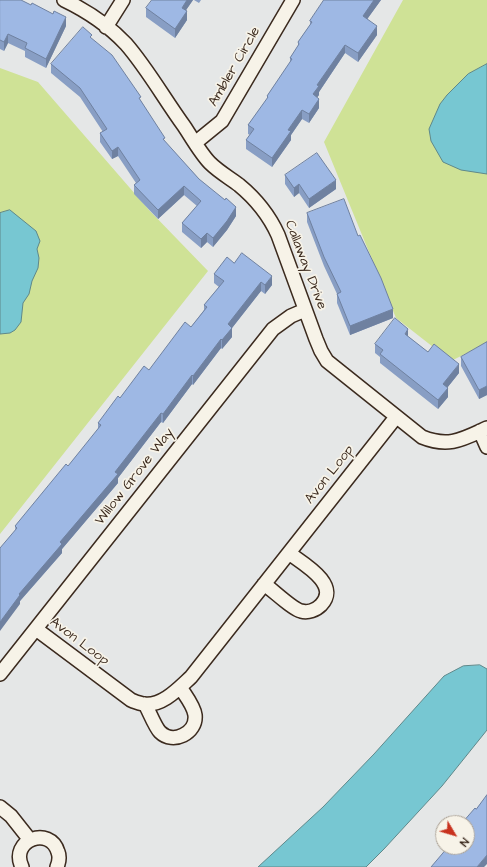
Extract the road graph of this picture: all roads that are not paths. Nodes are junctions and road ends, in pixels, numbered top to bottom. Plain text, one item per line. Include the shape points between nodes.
1 (64, 0) edge
2 (123, 0) edge
3 (293, 0) edge
4 (106, 27) junction
5 (195, 143) junction
6 (305, 310) junction
7 (396, 417) junction
8 (484, 430) edge
9 (487, 447) edge
10 (289, 553) junction
11 (264, 584) junction
12 (36, 629) junction
13 (0, 674) edge
14 (180, 687) junction
15 (145, 704) junction
16 (0, 807) edge
17 (30, 840) junction
18 (22, 867) edge
19 (57, 867) edge

1 - 4 street, Callaway Drive via 89,13
2 - 4 street
3 - 5 street, Ambler Circle via 222,121
4 - 5 street, Callaway Drive via 138,59
5 - 6 street, Callaway Drive via 210,163 254,199 272,222
6 - 7 street, Callaway Drive via 327,361
6 - 12 street, Willow Grove Way via 284,321 269,334
7 - 8 street, Callaway Drive via 422,437 442,443 452,442
7 - 10 street, Avon Loop
8 - 9 street
10 - 11 street, Avon Loop
10 - 11 street via 322,579 326,589 322,604 312,611 301,611
11 - 14 street, Avon Loop via 191,677
12 - 13 street, Willow Grove Way
12 - 15 street, Avon Loop via 131,700
14 - 15 street, Avon Loop via 158,702
14 - 15 street via 195,715 194,724 183,736 175,738 160,732
16 - 17 street via 11,816
17 - 18 street via 21,850 19,857
17 - 19 street via 39,837 54,843 59,855

